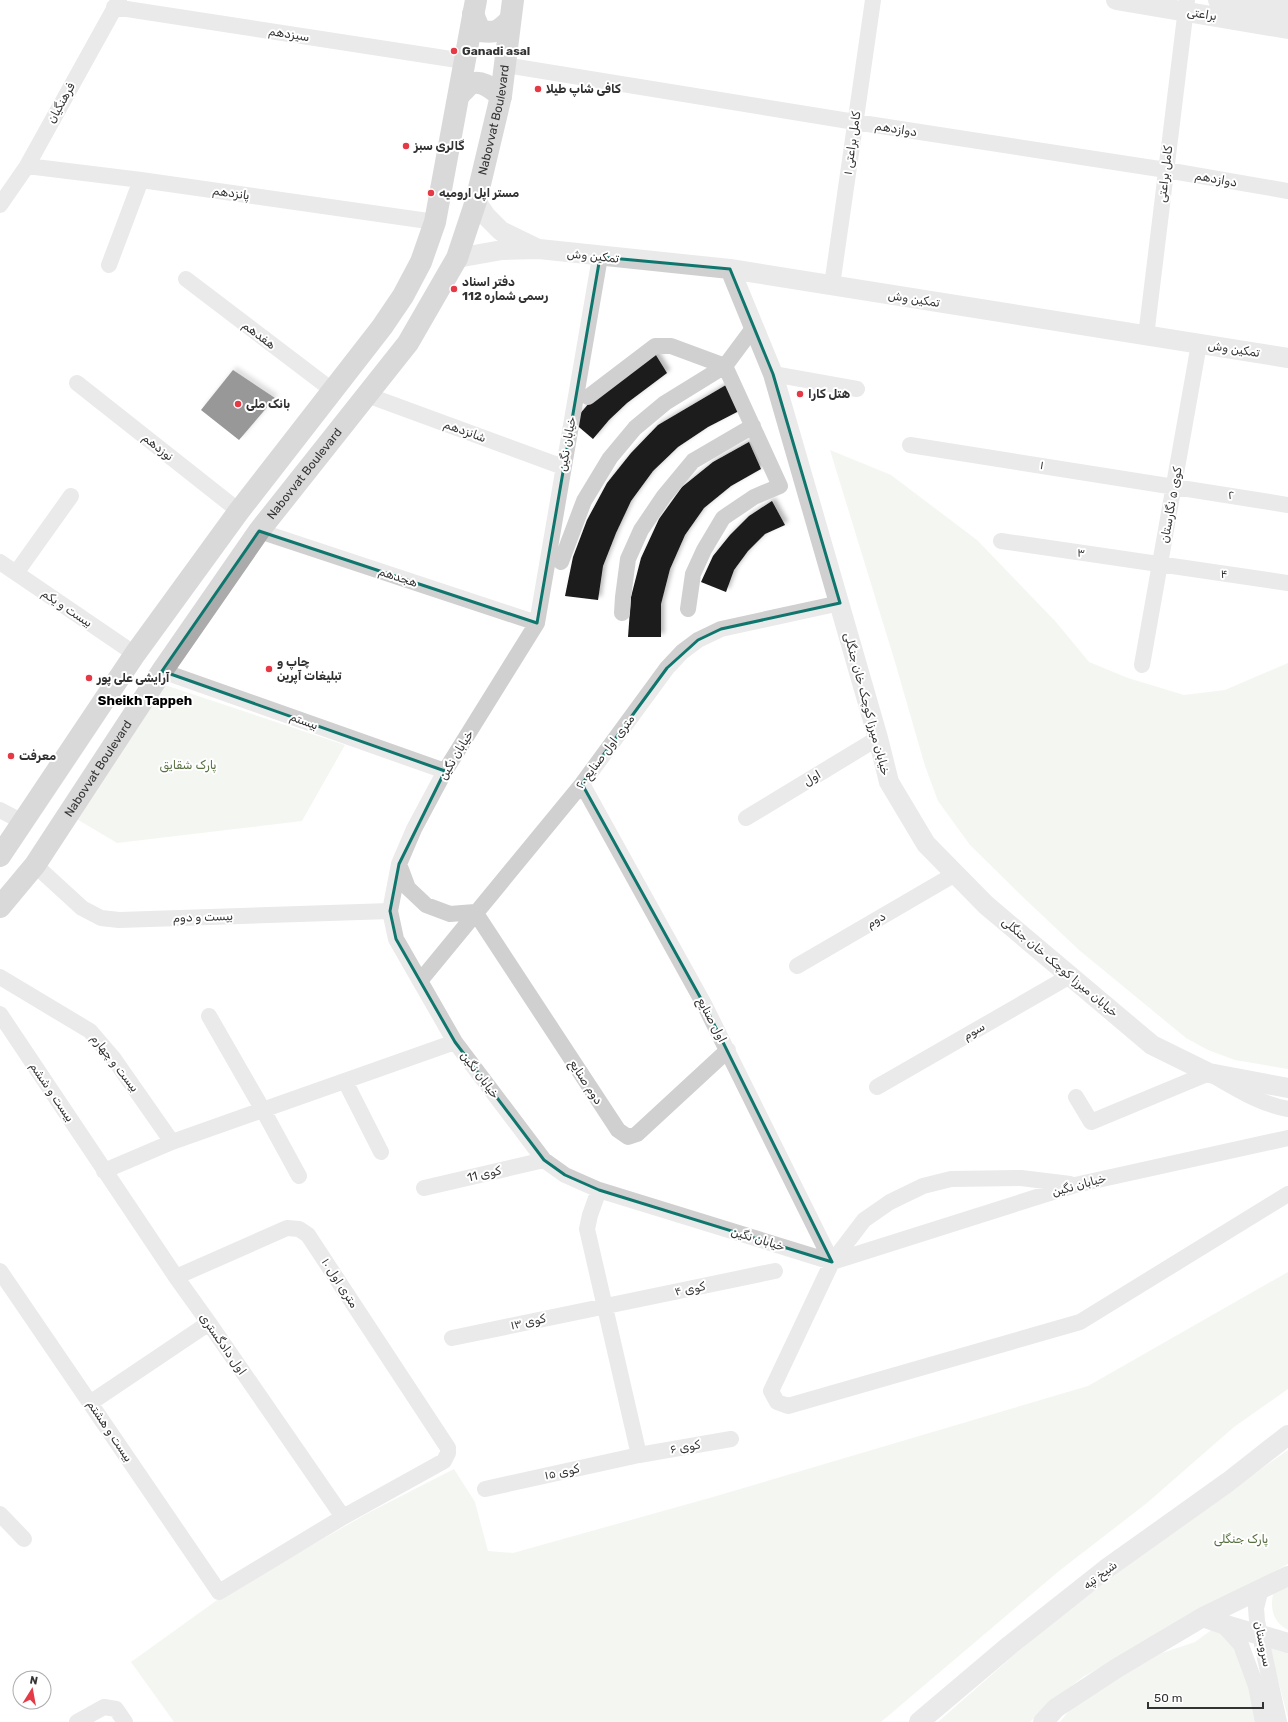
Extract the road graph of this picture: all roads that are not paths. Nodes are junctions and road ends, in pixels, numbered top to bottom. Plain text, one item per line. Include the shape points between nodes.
1 (872, 0) edge
2 (1116, 0) edge
3 (1218, 0) edge
4 (116, 4) edge
5 (1186, 6) edge
6 (475, 7) edge
7 (511, 10) edge
8 (1288, 10) edge
9 (1288, 28) edge
10 (464, 61) junction
11 (505, 65) junction
12 (459, 95) junction
13 (501, 96) junction
14 (855, 122) junction
15 (27, 166) junction
16 (1166, 170) junction
17 (141, 180) junction
18 (1288, 191) edge
19 (476, 201) junction
20 (0, 205) edge
21 (435, 222) junction
22 (539, 249) junction
23 (600, 257) junction
24 (457, 258) junction
25 (110, 265) dead end
26 (730, 269) junction
27 (186, 279) dead end
28 (832, 285) junction
29 (754, 327) junction
30 (1146, 336) junction
31 (1200, 344) junction
32 (1288, 358) edge
33 (725, 366) junction
34 (773, 374) junction
35 (77, 383) dead end
36 (857, 389) dead end
37 (332, 390) junction
38 (367, 395) junction
39 (588, 396) dead end
40 (753, 426) junction
41 (910, 445) dead end
42 (563, 468) junction
43 (1174, 486) junction
44 (71, 496) dead end
45 (1288, 505) edge
46 (239, 511) junction
47 (259, 531) junction
48 (1001, 541) dead end
49 (0, 562) edge
50 (561, 562) dead end
51 (1160, 565) junction
52 (16, 573) junction
53 (1288, 583) edge
54 (840, 603) junction
55 (688, 609) dead end
56 (622, 613) dead end
57 (536, 623) junction
58 (135, 654) junction
59 (1142, 665) dead end
60 (162, 671) junction
61 (878, 738) junction
62 (445, 771) junction
63 (582, 784) junction
64 (0, 810) edge
65 (746, 818) dead end
66 (23, 822) junction
67 (0, 856) edge
68 (399, 864) junction
69 (35, 865) junction
70 (956, 874) junction
71 (0, 907) edge
72 (390, 911) junction
73 (475, 912) junction
74 (797, 966) dead end
75 (1070, 976) junction
76 (0, 977) edge
77 (420, 981) junction
78 (0, 1014) edge
79 (209, 1016) dead end
80 (456, 1042) junction
81 (728, 1050) junction
82 (1209, 1073) junction
83 (345, 1081) junction
84 (877, 1087) dead end
85 (1288, 1088) edge
86 (1076, 1097) dead end
87 (1288, 1109) edge
88 (263, 1110) junction
89 (1288, 1138) edge
90 (172, 1142) junction
91 (381, 1152) dead end
92 (544, 1160) junction
93 (104, 1171) junction
94 (299, 1176) dead end
95 (1075, 1185) junction
96 (424, 1188) dead end
97 (599, 1190) junction
98 (1288, 1194) edge
99 (832, 1262) junction
100 (0, 1271) edge
101 (775, 1272) dead end
102 (176, 1277) junction
103 (605, 1306) junction
104 (209, 1323) junction
105 (452, 1338) dead end
106 (90, 1403) junction
107 (1288, 1435) edge
108 (731, 1439) dead end
109 (639, 1455) junction
110 (485, 1489) dead end
111 (0, 1514) edge
112 (343, 1517) junction
113 (24, 1539) dead end
114 (1288, 1576) edge
115 (1261, 1590) junction
116 (1203, 1616) junction
117 (1223, 1625) junction
118 (1261, 1634) junction
119 (1288, 1643) edge
120 (77, 1722) edge
121 (125, 1722) edge
122 (919, 1722) edge
123 (1043, 1722) edge
124 (1263, 1722) edge
125 (1279, 1722) edge

1 - 14 street, کامل براعتی ۱
2 - 5 street, براعتی
3 - 8 street, براعتی
4 - 10 street, سیزدهم
4 - 15 street, فرهنگیان
5 - 9 street, براعتی
5 - 16 street, کامل براعتی
6 - 7 main road via 480,31 490,32 499,31
6 - 10 main road
7 - 11 main road, Nabovvat Boulevard
10 - 12 main road
11 - 13 main road, Nabovvat Boulevard
11 - 14 street, دوازدهم
12 - 13 main road via 471,84 481,83
12 - 21 main road
13 - 19 main road, Nabovvat Boulevard
14 - 16 street, دوازدهم
14 - 28 street, کامل براعتی ۱
15 - 17 street, پانزدهم
15 - 20 street, فرهنگیان
16 - 18 street, دوازدهم
16 - 30 street, کامل براعتی
17 - 21 street, پانزدهم
17 - 25 street
19 - 22 street via 486,216 502,231
19 - 24 main road, Nabovvat Boulevard
21 - 37 main road via 421,262 403,296
22 - 23 street, تمکین وش
22 - 24 street via 502,250
23 - 26 street, تمکین وش
23 - 42 street, خیابان نگین
24 - 38 main road, Nabovvat Boulevard via 408,343
26 - 28 street, تمکین وش
26 - 29 street, خیابان میرزا کوچک خان جنگلی
27 - 37 street, هفدهم
28 - 30 street, تمکین وش
29 - 33 street
29 - 34 street, خیابان میرزا کوچک خان جنگلی
30 - 31 street, تمکین وش
31 - 32 street, تمکین وش
31 - 43 street, کوی ۵ نگارستان
33 - 39 street via 671,346 655,346
33 - 40 street
33 - 50 street via 665,403 635,428 610,458 584,501
34 - 36 street
34 - 54 street, خیابان میرزا کوچک خان جنگلی
35 - 46 street, نوزدهم
37 - 46 main road
38 - 42 street, شانزدهم
38 - 47 main road, Nabovvat Boulevard
40 - 55 street via 780,486 754,497 723,518 693,574
40 - 56 street via 693,461 640,530 628,559
41 - 43 street, ۱
42 - 57 street, خیابان نگین
43 - 45 street, ۲
43 - 51 street, کوی ۵ نگارستان
44 - 52 street
46 - 58 main road
47 - 57 street, هجدهم
47 - 60 main road, Nabovvat Boulevard
48 - 51 street, ۳
49 - 52 street, بیست و یکم
51 - 53 street, ۴
51 - 59 street, کوی ۵ نگارستان
52 - 58 street, بیست و یکم
54 - 61 street, خیابان میرزا کوچک خان جنگلی
54 - 63 street, ۲۰ متری اول صنایع via 721,629 698,640 667,668
57 - 62 street, خیابان نگین
58 - 66 main road
60 - 62 street, بیستم
60 - 69 main road, Nabovvat Boulevard
61 - 65 street, اول
61 - 70 street, خیابان میرزا کوچک خان جنگلی via 888,782 926,844
62 - 68 street, خیابان نگین via 414,829
63 - 73 street, ۲۰ متری اول صنایع
63 - 81 street, اول صنایع
64 - 66 street
66 - 67 main road
68 - 72 street, خیابان نگین
68 - 73 street via 408,888 426,905 450,914
69 - 71 main road, Nabovvat Boulevard
69 - 72 street, بیست و دوم via 82,908 101,918 119,920
70 - 74 street, دوم
70 - 75 street, خیابان میرزا کوچک خان جنگلی via 986,904
72 - 77 street, خیابان نگین via 396,940
73 - 77 street, ۲۰ متری اول صنایع
73 - 81 street, دوم صنایع via 618,1130 628,1137 637,1134
75 - 82 street, خیابان میرزا کوچک خان جنگلی via 1152,1045
75 - 84 street, سوم
76 - 90 street, بیست و چهارم via 90,1031 114,1059
77 - 80 street, خیابان نگین
78 - 93 street, بیست و ششم
79 - 88 street
80 - 83 street
80 - 92 street, خیابان نگین
81 - 99 street, اول صنایع
82 - 85 street, خیابان میرزا کوچک خان جنگلی
82 - 86 street via 1091,1122
82 - 87 street via 1248,1095 1275,1107
83 - 88 street
83 - 91 street
88 - 90 street
88 - 94 street
89 - 95 street, خیابان نگین
90 - 93 street
92 - 96 street, کوی 11
92 - 97 street, خیابان نگین via 565,1175
93 - 102 street, اول دادگستری
95 - 99 street, خیابان نگین
95 - 99 street via 1022,1178 985,1178 951,1179 923,1186 890,1202 864,1220
97 - 99 street, خیابان نگین
97 - 103 street via 587,1229
98 - 99 street via 1080,1322 788,1406 777,1402 771,1392
100 - 106 street, بیست و هشتم
101 - 103 street, کوی ۴
102 - 104 street, اول دادگستری
102 - 112 street, ۱۰ متری اول via 287,1228 299,1229 308,1235 448,1448 444,1461
103 - 105 street, کوی ۱۳
103 - 109 street
104 - 106 street
104 - 112 street, اول دادگستری
106 - 112 street, بیست و هشتم via 219,1592
107 - 122 street, شیخ تپه via 1228,1482 1106,1569
108 - 109 street, کوی ۶
109 - 110 street, کوی ۱۵
111 - 113 street
114 - 115 street
115 - 116 street
115 - 118 street, سروستان via 1256,1608
116 - 117 street
116 - 123 street via 1056,1708
117 - 118 street
117 - 124 street, سروستان via 1241,1645 1256,1686
118 - 119 street
118 - 125 street, سروستان
120 - 121 street via 104,1707 116,1709

